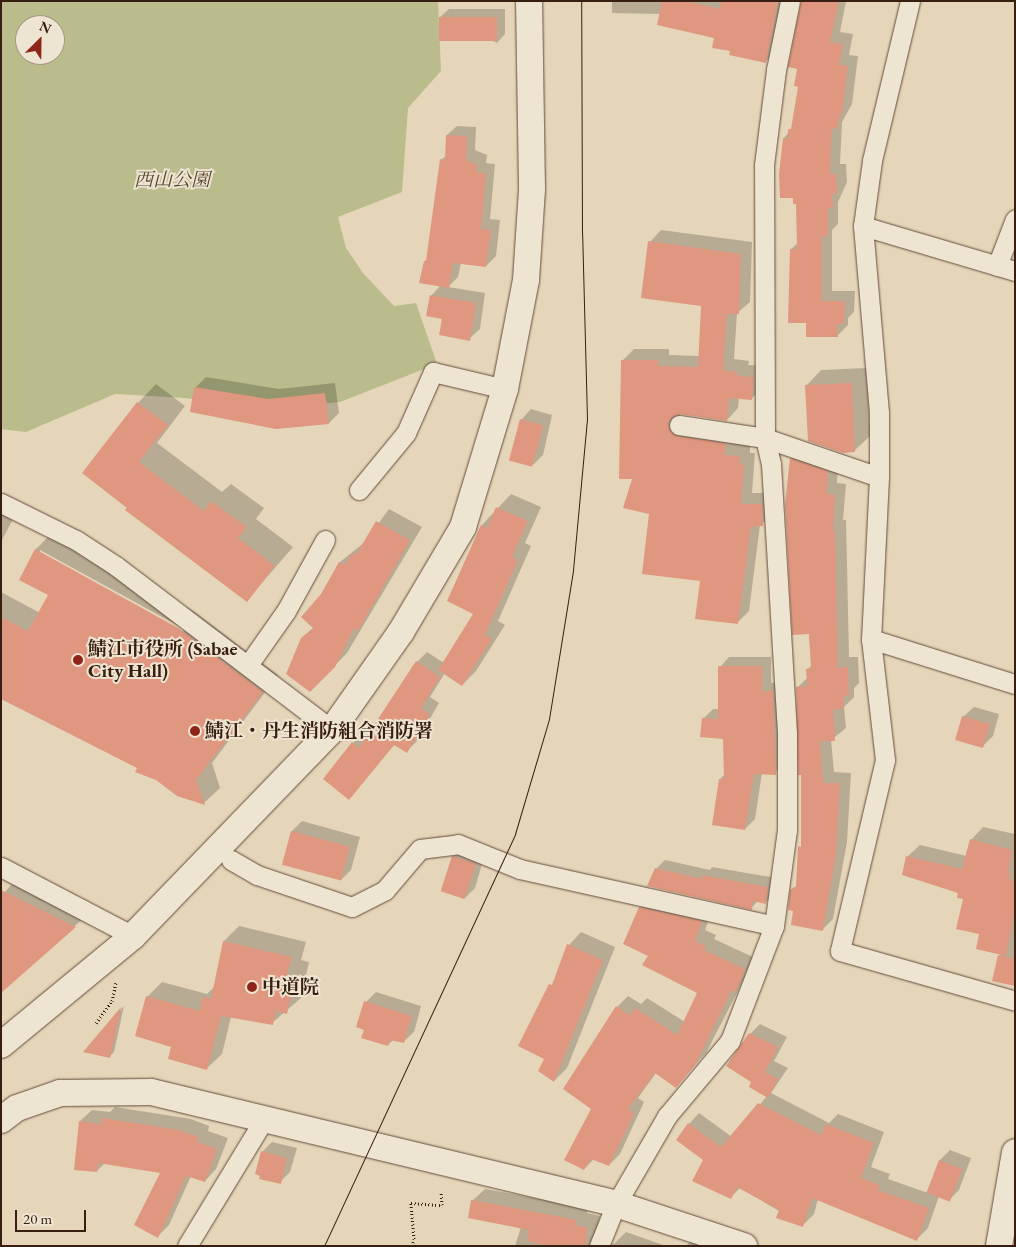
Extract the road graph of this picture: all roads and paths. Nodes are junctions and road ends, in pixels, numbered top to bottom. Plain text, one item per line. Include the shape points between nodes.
1 (529, 1) edge
2 (790, 1) edge
3 (910, 1) edge
4 (1015, 219) edge
5 (863, 226) junction
6 (1006, 268) edge
7 (505, 389) junction
8 (679, 425) dead end
9 (765, 438) junction
10 (879, 477) junction
11 (359, 490) dead end
12 (1, 503) edge
13 (325, 540) dead end
14 (871, 639) junction
15 (248, 665) junction
16 (1015, 684) edge
17 (332, 730) junction
18 (231, 860) dead end
19 (1, 867) edge
20 (774, 926) junction
21 (133, 936) junction
22 (117, 977) dead end
23 (1015, 1001) edge
24 (96, 1022) dead end
25 (1, 1045) edge
26 (1, 1120) edge
27 (263, 1121) junction
28 (1015, 1152) edge
29 (441, 1192) dead end
30 (616, 1204) junction
31 (187, 1246) edge
32 (412, 1246) edge
33 (599, 1246) edge
34 (744, 1246) edge
35 (999, 1246) edge

1 - 7 street via 532,189 526,280
2 - 9 street via 776,70 764,165
3 - 5 street via 872,160
4 - 6 street
5 - 6 street
5 - 10 street via 879,413
7 - 11 street via 433,372 406,433
7 - 17 street via 463,527 401,632
8 - 9 street
9 - 10 street
9 - 20 street via 771,464 787,733 787,830
10 - 14 street
12 - 15 street via 76,540 116,566
13 - 15 street via 286,611
14 - 16 street
14 - 23 street via 885,760 840,951
15 - 17 street
17 - 21 street
18 - 20 street via 257,875 352,908 385,890 420,849 458,844 520,869
19 - 21 street
20 - 30 street via 730,1041 667,1116
21 - 25 street
22 - 24 path via 112,1001
26 - 27 street via 17,1108 60,1093 110,1090 151,1092
27 - 30 street
27 - 31 street
28 - 35 street
29 - 32 path via 442,1205 410,1203
30 - 33 street
30 - 34 street

